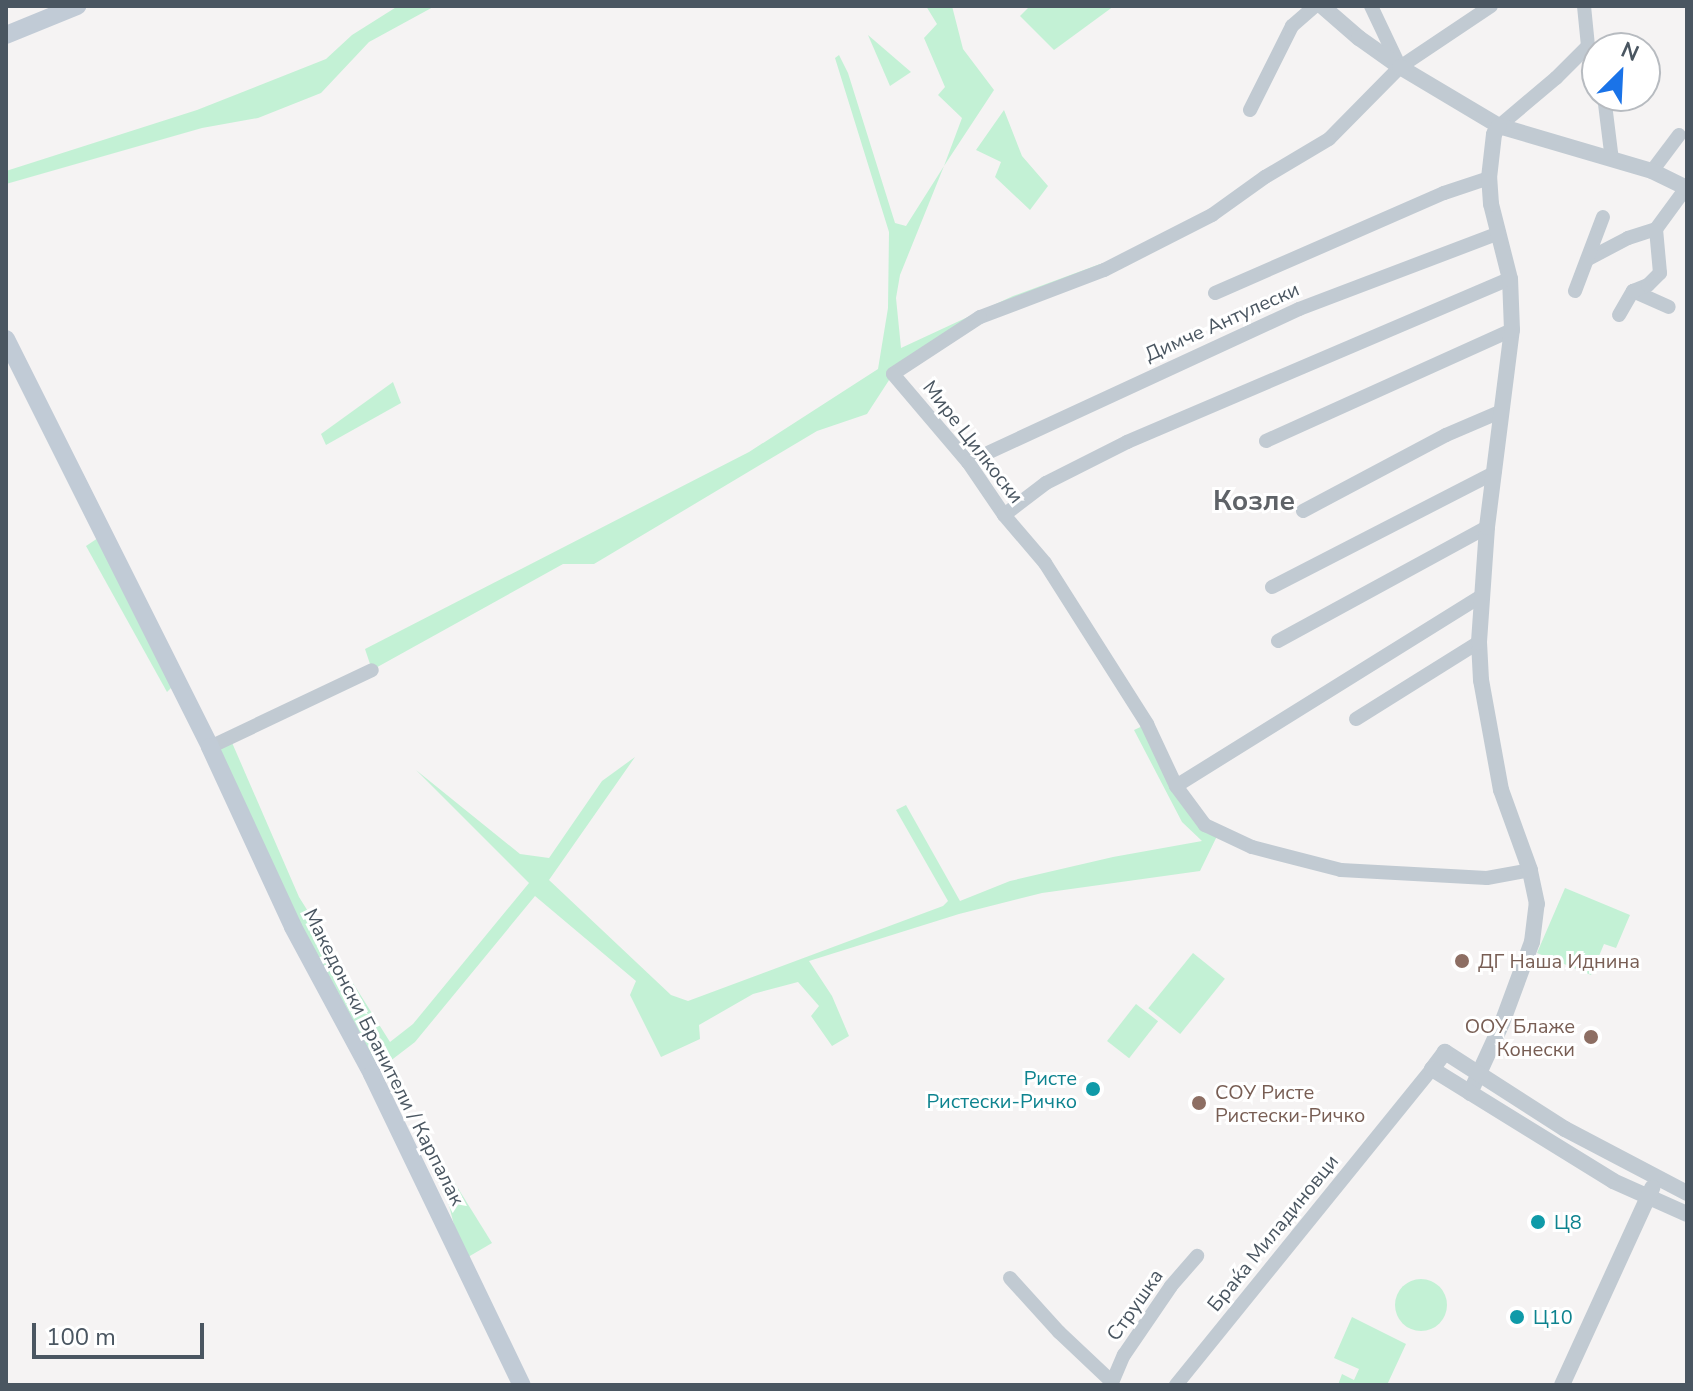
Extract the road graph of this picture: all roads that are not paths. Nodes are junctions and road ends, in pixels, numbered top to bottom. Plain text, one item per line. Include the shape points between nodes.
1 (77, 6) edge
2 (1315, 6) edge
3 (1322, 6) edge
4 (1371, 6) edge
5 (1466, 6) edge
6 (1491, 6) edge
7 (1584, 6) edge
8 (1465, 22) junction
9 (1587, 32) edge
10 (6, 35) edge
11 (1581, 53) edge
12 (1400, 67) junction
13 (1250, 110) dead end
14 (1606, 112) edge
15 (1499, 126) junction
16 (1679, 135) dead end
17 (1612, 160) junction
18 (1652, 171) junction
19 (1489, 178) junction
20 (1687, 188) edge
21 (1603, 217) dead end
22 (1656, 229) junction
23 (1499, 233) junction
24 (1588, 259) junction
25 (1510, 279) junction
26 (1575, 291) dead end
27 (1633, 291) junction
28 (1215, 293) dead end
29 (1669, 307) dead end
30 (1619, 315) dead end
31 (1512, 330) junction
32 (6, 339) edge
33 (1502, 411) junction
34 (1266, 441) dead end
35 (968, 462) junction
36 (1494, 473) junction
37 (1303, 511) dead end
38 (1004, 515) junction
39 (1487, 527) junction
40 (1272, 587) dead end
41 (1480, 597) junction
42 (1278, 641) dead end
43 (1479, 642) junction
44 (372, 670) dead end
45 (1356, 719) dead end
46 (210, 747) junction
47 (1176, 786) junction
48 (1530, 870) junction
49 (1432, 1069) junction
50 (1481, 1074) junction
51 (1470, 1093) junction
52 (1657, 1180) junction
53 (1687, 1193) edge
54 (1647, 1197) junction
55 (1687, 1214) edge
56 (1197, 1256) dead end
57 (1010, 1278) dead end
58 (1112, 1384) edge
59 (522, 1385) edge
60 (1176, 1385) edge
61 (1562, 1385) edge

1 - 10 main road
2 - 13 street via 1292,26
3 - 12 street
4 - 12 street
5 - 8 street
6 - 8 street, Мире Цилкоски
7 - 9 street
8 - 12 street, Мире Цилкоски
11 - 15 street
12 - 15 street
12 - 35 street, Мире Цилкоски via 1329,139 1212,215 1104,270 980,317 893,374
14 - 17 street
15 - 17 street
15 - 19 street
16 - 18 street
17 - 18 street
18 - 20 street
19 - 23 street
19 - 28 street, Димче Антулески
20 - 22 street
21 - 24 street
22 - 24 street
22 - 27 street via 1660,273
23 - 25 street
23 - 35 street, Димче Антулески via 1299,309
24 - 26 street
25 - 31 street
25 - 38 street via 1127,442 1046,483
27 - 29 street
27 - 30 street
31 - 33 street
31 - 34 street
32 - 46 main road, Македонски Бранители / Карпалак
33 - 36 street
33 - 37 street
35 - 38 street, Мире Цилкоски
36 - 39 street
36 - 40 street
38 - 47 street, Мире Цилкоски via 1045,563 1147,724
39 - 41 street
39 - 42 street
41 - 43 street
41 - 47 street
43 - 45 street
43 - 48 street via 1501,790
44 - 46 street
46 - 59 main road, Македонски Бранители / Карпалак via 293,927 362,1054
47 - 48 street, Мире Цилкоски via 1205,825 1297,860 1341,870 1450,878
48 - 50 street via 1537,904 1532,942
49 - 50 street via 1445,1052
49 - 51 street
49 - 60 street, Браќа Миладиновци
50 - 51 street
50 - 52 street
51 - 54 street
52 - 53 street
52 - 54 street
54 - 55 street
54 - 61 street
56 - 58 street, Струшка via 1124,1355
57 - 58 street, Струшка

